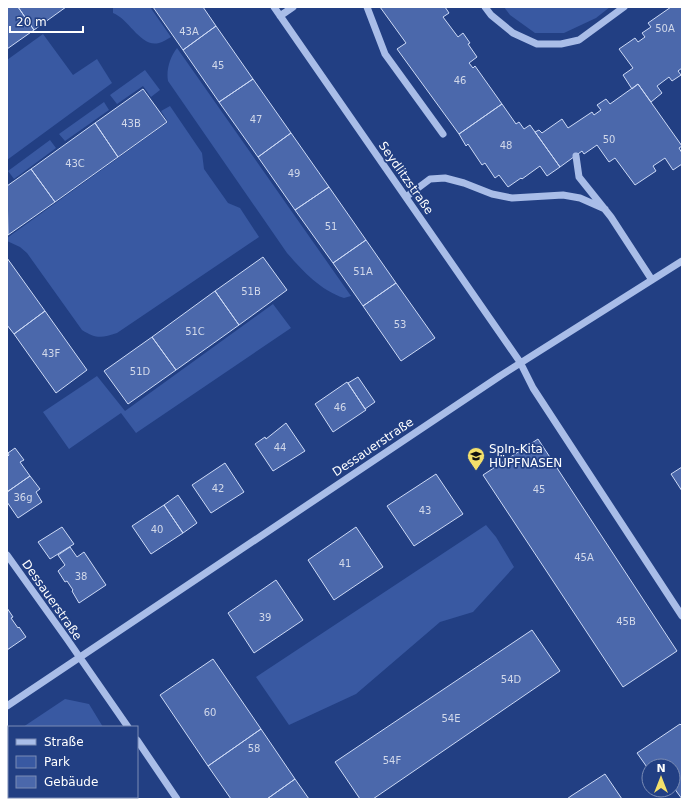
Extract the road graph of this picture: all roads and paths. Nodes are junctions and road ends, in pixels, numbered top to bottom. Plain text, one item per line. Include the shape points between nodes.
1 (274, 7) edge
2 (293, 7) edge
3 (367, 7) edge
4 (485, 7) edge
5 (624, 7) edge
6 (280, 16) junction
7 (443, 134) dead end
8 (576, 156) dead end
9 (406, 197) junction
10 (605, 209) junction
11 (682, 261) edge
12 (652, 280) junction
13 (520, 362) junction
14 (7, 555) edge
15 (682, 616) edge
16 (80, 658) junction
17 (7, 706) edge
18 (127, 726) edge
19 (138, 741) edge
20 (177, 799) edge

1 - 6 street, Seydlitzstraße
2 - 6 street
3 - 7 street via 385,54
4 - 5 street via 491,16 513,33 537,44 561,44 579,40
6 - 9 street, Seydlitzstraße
8 - 10 street via 579,177
9 - 10 street via 430,180 445,178 512,198 563,195 580,198
9 - 13 street, Seydlitzstraße
10 - 12 street
11 - 12 street, Dessauerstraße
12 - 13 street, Dessauerstraße
13 - 15 street, Seydlitzstraße via 532,388
13 - 16 street, Dessauerstraße
14 - 16 street, Dessauerstraße
16 - 17 street, Dessauerstraße
16 - 18 street
19 - 20 street

